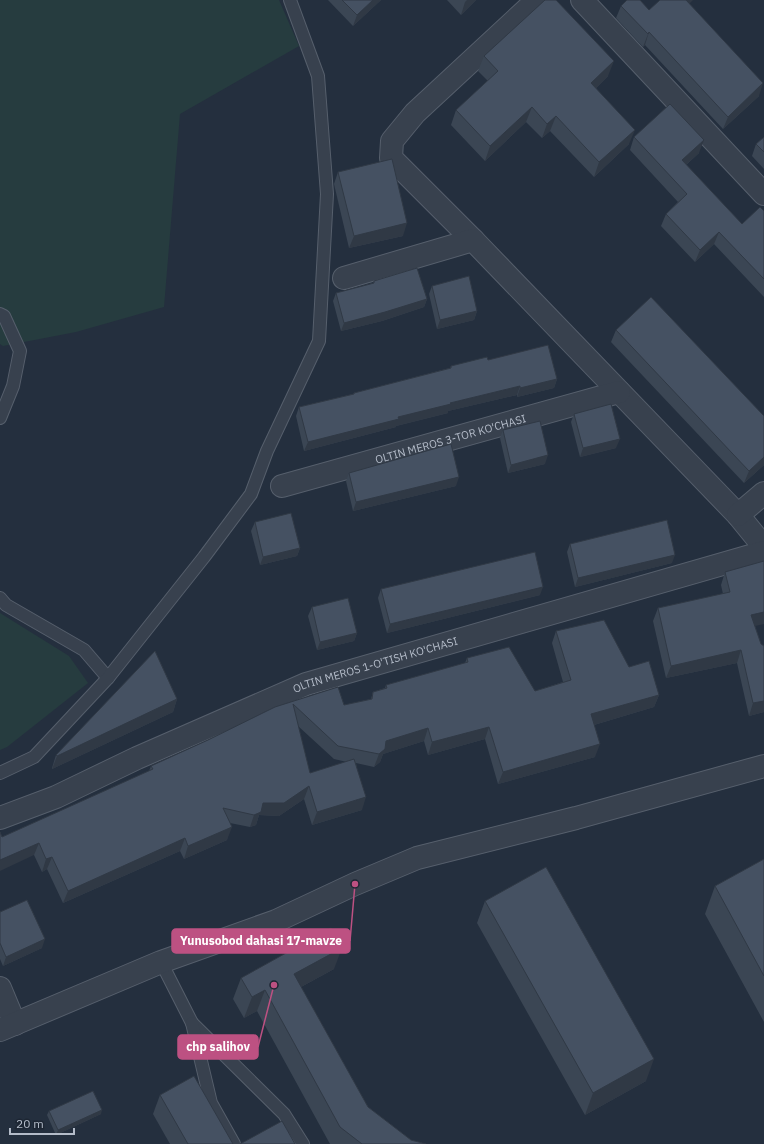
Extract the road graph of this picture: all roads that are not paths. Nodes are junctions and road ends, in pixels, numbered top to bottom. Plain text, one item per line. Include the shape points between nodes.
1 (290, 0) edge
2 (537, 0) edge
3 (582, 0) edge
4 (764, 194) edge
5 (473, 240) junction
6 (344, 278) dead end
7 (0, 314) edge
8 (619, 392) junction
9 (0, 418) edge
10 (282, 486) dead end
11 (764, 493) edge
12 (738, 515) junction
13 (764, 547) edge
14 (764, 552) edge
15 (0, 598) edge
16 (108, 678) junction
17 (764, 766) edge
18 (0, 773) edge
19 (0, 818) edge
20 (161, 962) junction
21 (0, 988) edge
22 (192, 1023) junction
23 (7, 1027) edge
24 (234, 1144) edge
25 (303, 1144) edge

1 - 16 lane via 318,76 327,194 318,341 251,494
2 - 5 street via 415,114 392,141 391,158
3 - 4 street
5 - 6 street
5 - 8 street
7 - 9 lane via 4,316 20,351 13,386
8 - 10 street, OLTIN MEROS 3-TOR KO'CHASI
8 - 12 street
11 - 12 street
12 - 13 street
14 - 19 street, OLTIN MEROS 1-O'TISH KO'CHASI via 306,684 137,758 56,797
15 - 16 lane via 6,605 84,650
16 - 18 lane via 34,757
17 - 20 street via 576,818 417,858 276,921
20 - 22 lane
20 - 23 street
21 - 23 street
22 - 24 lane via 211,1103
22 - 25 lane via 284,1114

